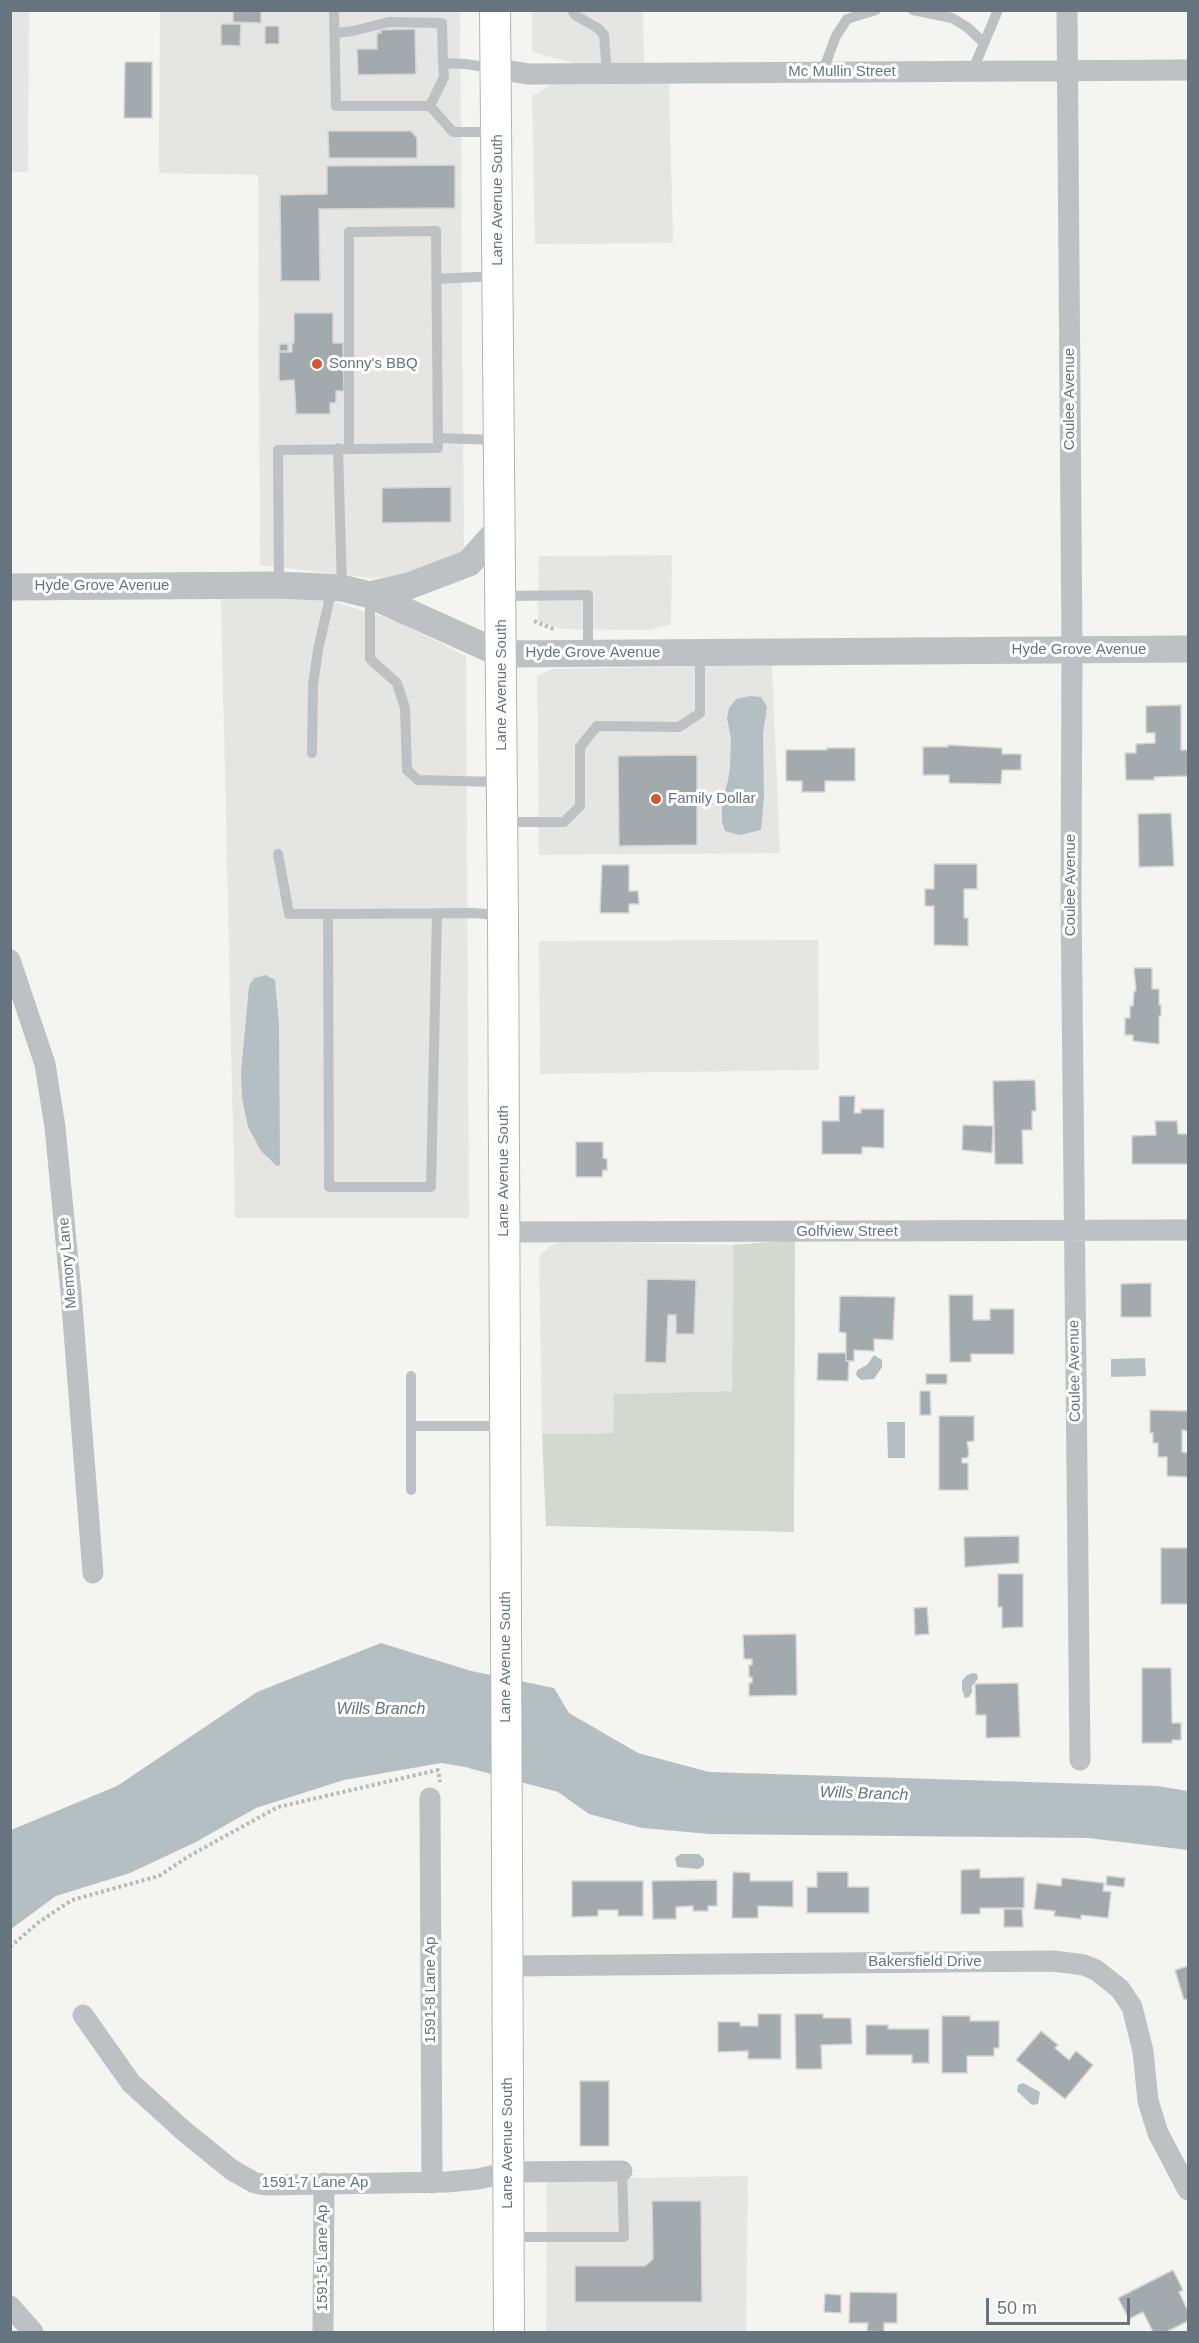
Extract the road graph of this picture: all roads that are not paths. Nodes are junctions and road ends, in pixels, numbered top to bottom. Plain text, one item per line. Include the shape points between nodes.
1 (334, 10) edge
2 (495, 10) edge
3 (572, 10) edge
4 (876, 10) edge
5 (913, 10) edge
6 (998, 10) edge
7 (1067, 10) edge
8 (334, 33) junction
9 (984, 43) junction
10 (443, 63) junction
11 (496, 69) junction
12 (1188, 70) edge
13 (972, 72) junction
14 (1068, 72) junction
15 (822, 73) junction
16 (607, 74) junction
17 (430, 106) junction
18 (497, 132) junction
19 (498, 276) junction
20 (436, 279) junction
21 (438, 438) junction
22 (499, 440) junction
23 (338, 448) junction
24 (350, 448) junction
25 (500, 528) junction
26 (279, 585) junction
27 (10, 587) edge
28 (337, 588) junction
29 (370, 595) junction
30 (501, 596) junction
31 (1072, 650) junction
32 (1188, 650) edge
33 (588, 653) junction
34 (700, 653) junction
35 (501, 654) junction
36 (312, 753) dead end
37 (502, 782) junction
38 (503, 822) junction
39 (278, 854) dead end
40 (437, 913) junction
41 (328, 914) junction
42 (503, 916) junction
43 (10, 960) edge
44 (1188, 1230) edge
45 (1073, 1231) junction
46 (505, 1232) junction
47 (411, 1376) dead end
48 (411, 1426) junction
49 (505, 1426) junction
50 (411, 1490) dead end
51 (93, 1573) dead end
52 (1080, 1760) dead end
53 (430, 1798) road end
54 (507, 1966) junction
55 (83, 2015) dead end
56 (622, 2171) joint
57 (509, 2172) junction
58 (324, 2183) junction
59 (432, 2183) junction
60 (1188, 2190) edge
61 (508, 2237) junction
62 (10, 2306) edge
63 (33, 2332) edge
64 (323, 2332) edge
65 (509, 2332) edge

1 - 8 lane
2 - 11 main road, Lane Avenue South
3 - 16 lane via 604,35
4 - 15 lane via 847,19
5 - 9 lane via 952,18
6 - 9 lane
7 - 14 street, Coulee Avenue
8 - 10 lane via 388,22 442,23
8 - 17 lane via 336,106
9 - 13 lane
10 - 11 lane
10 - 17 lane via 444,77
11 - 16 street, Mc Mullin Street via 529,74
11 - 18 main road, Lane Avenue South
12 - 14 street, Mc Mullin Street
13 - 14 street, Mc Mullin Street
13 - 15 street, Mc Mullin Street
14 - 31 street, Coulee Avenue
15 - 16 street, Mc Mullin Street
17 - 18 lane via 453,132
18 - 19 main road, Lane Avenue South
19 - 20 lane
19 - 22 main road, Lane Avenue South
20 - 21 lane
20 - 24 lane via 436,231 349,232
21 - 22 lane
21 - 24 lane via 438,448
22 - 25 main road, Lane Avenue South
23 - 24 lane
23 - 26 lane via 278,450
23 - 28 lane
25 - 29 street via 469,563 409,586
25 - 30 main road, Lane Avenue South
26 - 27 street, Hyde Grove Avenue
26 - 28 street, Hyde Grove Avenue
28 - 29 street, Hyde Grove Avenue
28 - 36 lane via 321,636 313,685
29 - 35 street, Hyde Grove Avenue
29 - 37 lane via 370,658 397,683 405,708 407,770 418,780
30 - 33 lane via 588,595
30 - 35 main road, Lane Avenue South
31 - 32 street, Hyde Grove Avenue
31 - 34 street, Hyde Grove Avenue
31 - 45 street, Coulee Avenue
33 - 34 street, Hyde Grove Avenue
33 - 35 street, Hyde Grove Avenue
34 - 38 lane via 700,713 679,727 597,726 580,747 580,806 564,822
35 - 37 main road, Lane Avenue South
37 - 38 main road, Lane Avenue South
38 - 42 main road, Lane Avenue South
39 - 41 lane via 289,914
40 - 41 lane
40 - 41 lane via 431,1187 329,1187
40 - 42 lane
42 - 46 main road, Lane Avenue South
43 - 51 street, Memory Lane via 45,1064 55,1127
44 - 45 street, Golfview Street
45 - 46 street, Golfview Street
45 - 52 street, Coulee Avenue
46 - 49 main road, Lane Avenue South
47 - 48 lane
48 - 49 lane
48 - 50 lane
49 - 54 main road, Lane Avenue South
53 - 59 street, 1591-8 Lane Ap
54 - 57 main road, Lane Avenue South
54 - 60 street, Bakersfield Drive via 1042,1961 1084,1965 1120,1989 1132,2007 1143,2050 1148,2101 1158,2133
55 - 58 street, 1591-7 Lane Ap via 131,2083 232,2170 255,2183
56 - 57 street, 1591-7 Lane Ap
56 - 61 lane via 624,2236
57 - 59 street, 1591-7 Lane Ap
57 - 61 main road, Lane Avenue South
58 - 59 street, 1591-7 Lane Ap
58 - 64 street, 1591-5 Lane Ap
61 - 65 main road, Lane Avenue South
62 - 63 street

